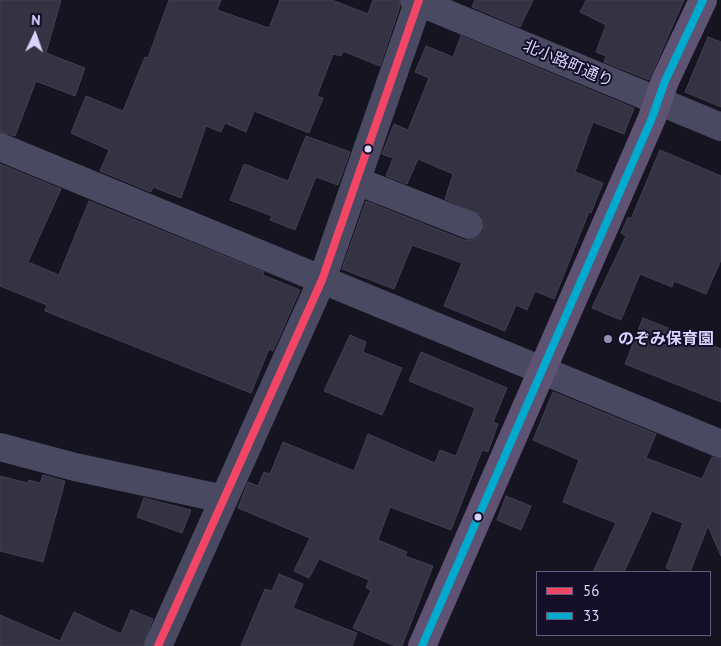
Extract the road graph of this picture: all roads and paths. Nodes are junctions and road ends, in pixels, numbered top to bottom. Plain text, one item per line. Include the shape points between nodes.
1 (703, 0) edge
2 (418, 1) edge
3 (658, 102) junction
4 (721, 127) edge
5 (0, 147) edge
6 (356, 181) junction
7 (469, 226) dead end
8 (322, 280) junction
9 (543, 369) junction
10 (721, 444) edge
11 (0, 447) edge
12 (224, 500) junction
13 (158, 646) edge
14 (422, 646) edge

1 - 3 main road
2 - 3 street, 北小路町通り
2 - 6 street
3 - 4 street, 北小路町通り
3 - 9 main road
5 - 8 street
6 - 7 street
6 - 8 street
8 - 9 street
8 - 12 street
9 - 10 street
9 - 14 main road
11 - 12 street
12 - 13 street

